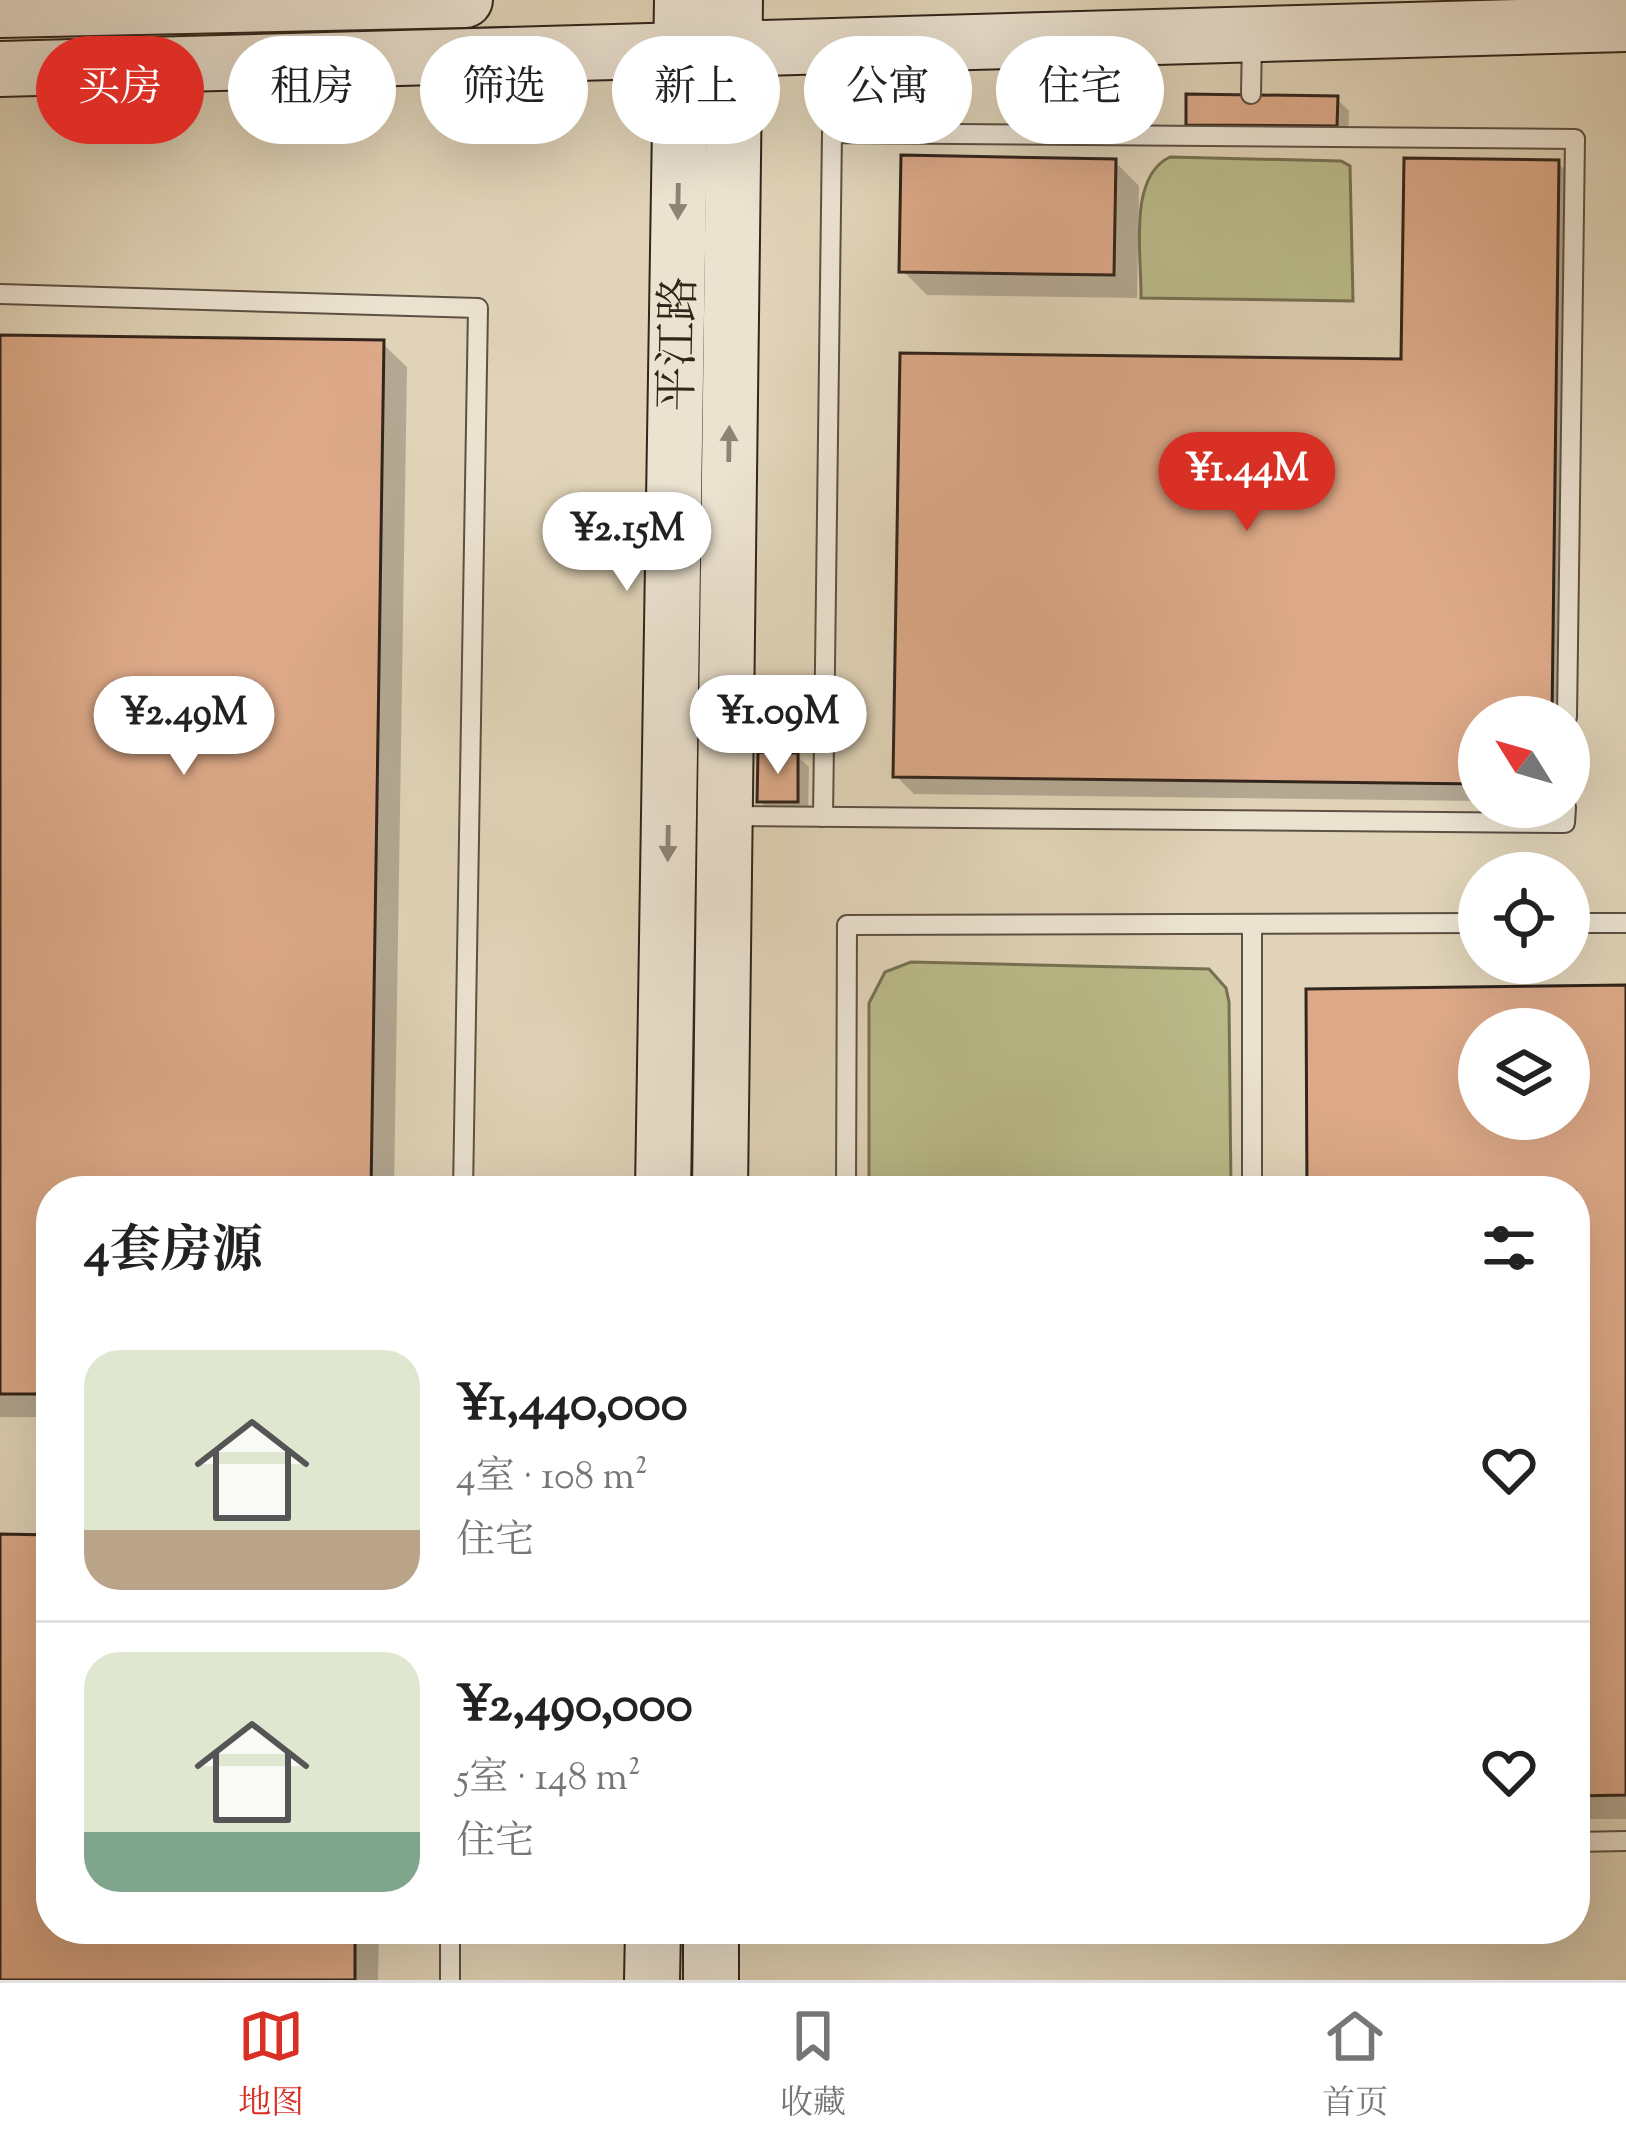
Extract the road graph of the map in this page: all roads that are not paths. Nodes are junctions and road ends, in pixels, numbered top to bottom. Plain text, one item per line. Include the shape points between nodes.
1 (465, 0) edge
2 (0, 10) edge
3 (1626, 24) edge
4 (681, 25) edge
5 (735, 25) edge
6 (1252, 34) junction
7 (0, 69) edge
8 (1251, 94) dead end
9 (0, 294) edge
10 (1567, 696) edge
11 (725, 816) junction
12 (823, 817) junction
13 (1458, 822) edge
14 (1458, 923) edge
15 (1590, 923) edge
16 (1626, 923) edge
17 (1252, 924) junction
18 (463, 1176) edge
19 (663, 1176) edge
20 (720, 1176) edge
21 (846, 1176) edge
22 (1252, 1176) edge
23 (1626, 1841) edge
24 (1590, 1842) edge
25 (450, 1944) edge
26 (653, 1944) edge
27 (712, 1944) edge
28 (449, 1980) edge
29 (652, 1980) edge
30 (711, 1980) edge

1 - 2 street
3 - 6 street
4 - 5 street
4 - 7 street
4 -> 19 street, 平江路
5 - 6 street
11 -> 5 street, 平江路
6 - 8 lane
9 - 18 lane via 478,308
10 - 12 lane via 1574,139 832,133
11 - 12 lane
11 - 20 street, 平江路
12 - 13 lane
14 - 17 lane
15 - 16 lane
17 - 21 lane via 847,925
17 - 22 lane
23 - 24 lane
25 - 28 lane
26 - 29 street
27 - 30 street

